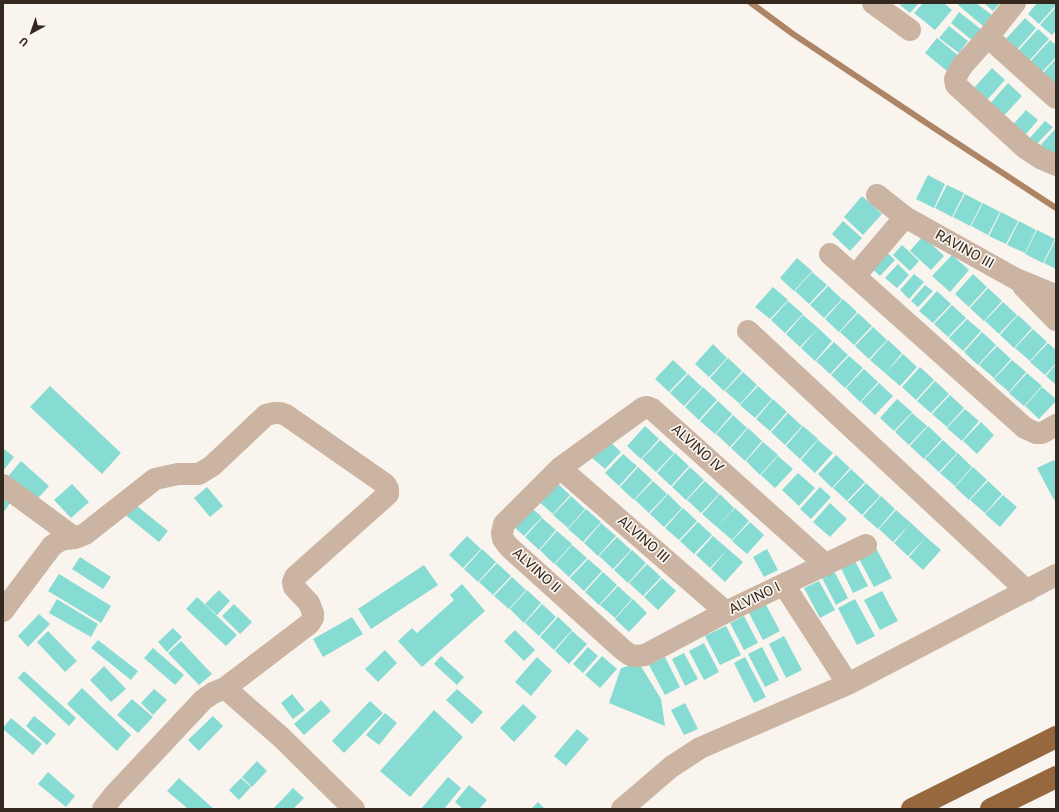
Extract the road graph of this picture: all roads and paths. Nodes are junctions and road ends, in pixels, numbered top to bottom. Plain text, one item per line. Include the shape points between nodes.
1 (873, 3) edge
2 (1015, 3) edge
3 (910, 30) dead end
4 (988, 37) junction
5 (1056, 98) edge
6 (1056, 165) edge
7 (876, 195) dead end
8 (905, 217) junction
9 (830, 254) dead end
10 (855, 276) junction
11 (1016, 279) junction
12 (1056, 297) edge
13 (1056, 320) edge
14 (748, 331) dead end
15 (1056, 426) edge
16 (560, 468) junction
17 (3, 486) edge
18 (75, 538) junction
19 (866, 545) dead end
20 (826, 565) junction
21 (1056, 575) edge
22 (784, 585) junction
23 (1027, 590) junction
24 (3, 611) edge
25 (726, 612) junction
26 (645, 655) joint
27 (848, 684) junction
28 (225, 688) junction
29 (1056, 737) edge
30 (1056, 777) edge
31 (102, 809) edge
32 (354, 809) edge
33 (622, 809) edge
34 (912, 809) edge
35 (991, 809) edge

1 - 3 street
2 - 4 street
4 - 5 street
4 - 6 street via 958,71 956,84 1025,148
7 - 8 street, RAVINO III
8 - 10 street
8 - 11 street, RAVINO III
9 - 10 street
10 - 15 street via 1025,428 1042,433
11 - 12 street, RAVINO III
11 - 13 street
14 - 23 street
16 - 20 street, ALVINO IV via 642,408 647,407
16 - 25 street, ALVINO III
16 - 26 street, ALVINO II via 504,524 503,539 509,548 622,649 637,656
17 - 18 street
18 - 24 street via 59,541 52,546
18 - 28 street via 85,534 155,478 199,474 212,466 266,416 274,413 286,415 385,484 388,494 295,577 294,588 309,603 313,613 311,622
19 - 20 street, ALVINO I
20 - 22 street, ALVINO I
21 - 23 street
22 - 25 street, ALVINO I
22 - 27 street
23 - 27 street
25 - 26 street, ALVINO I
27 - 33 street via 700,748 671,767
28 - 31 street via 203,700
28 - 32 street via 282,738
29 - 34 highway
30 - 35 highway

